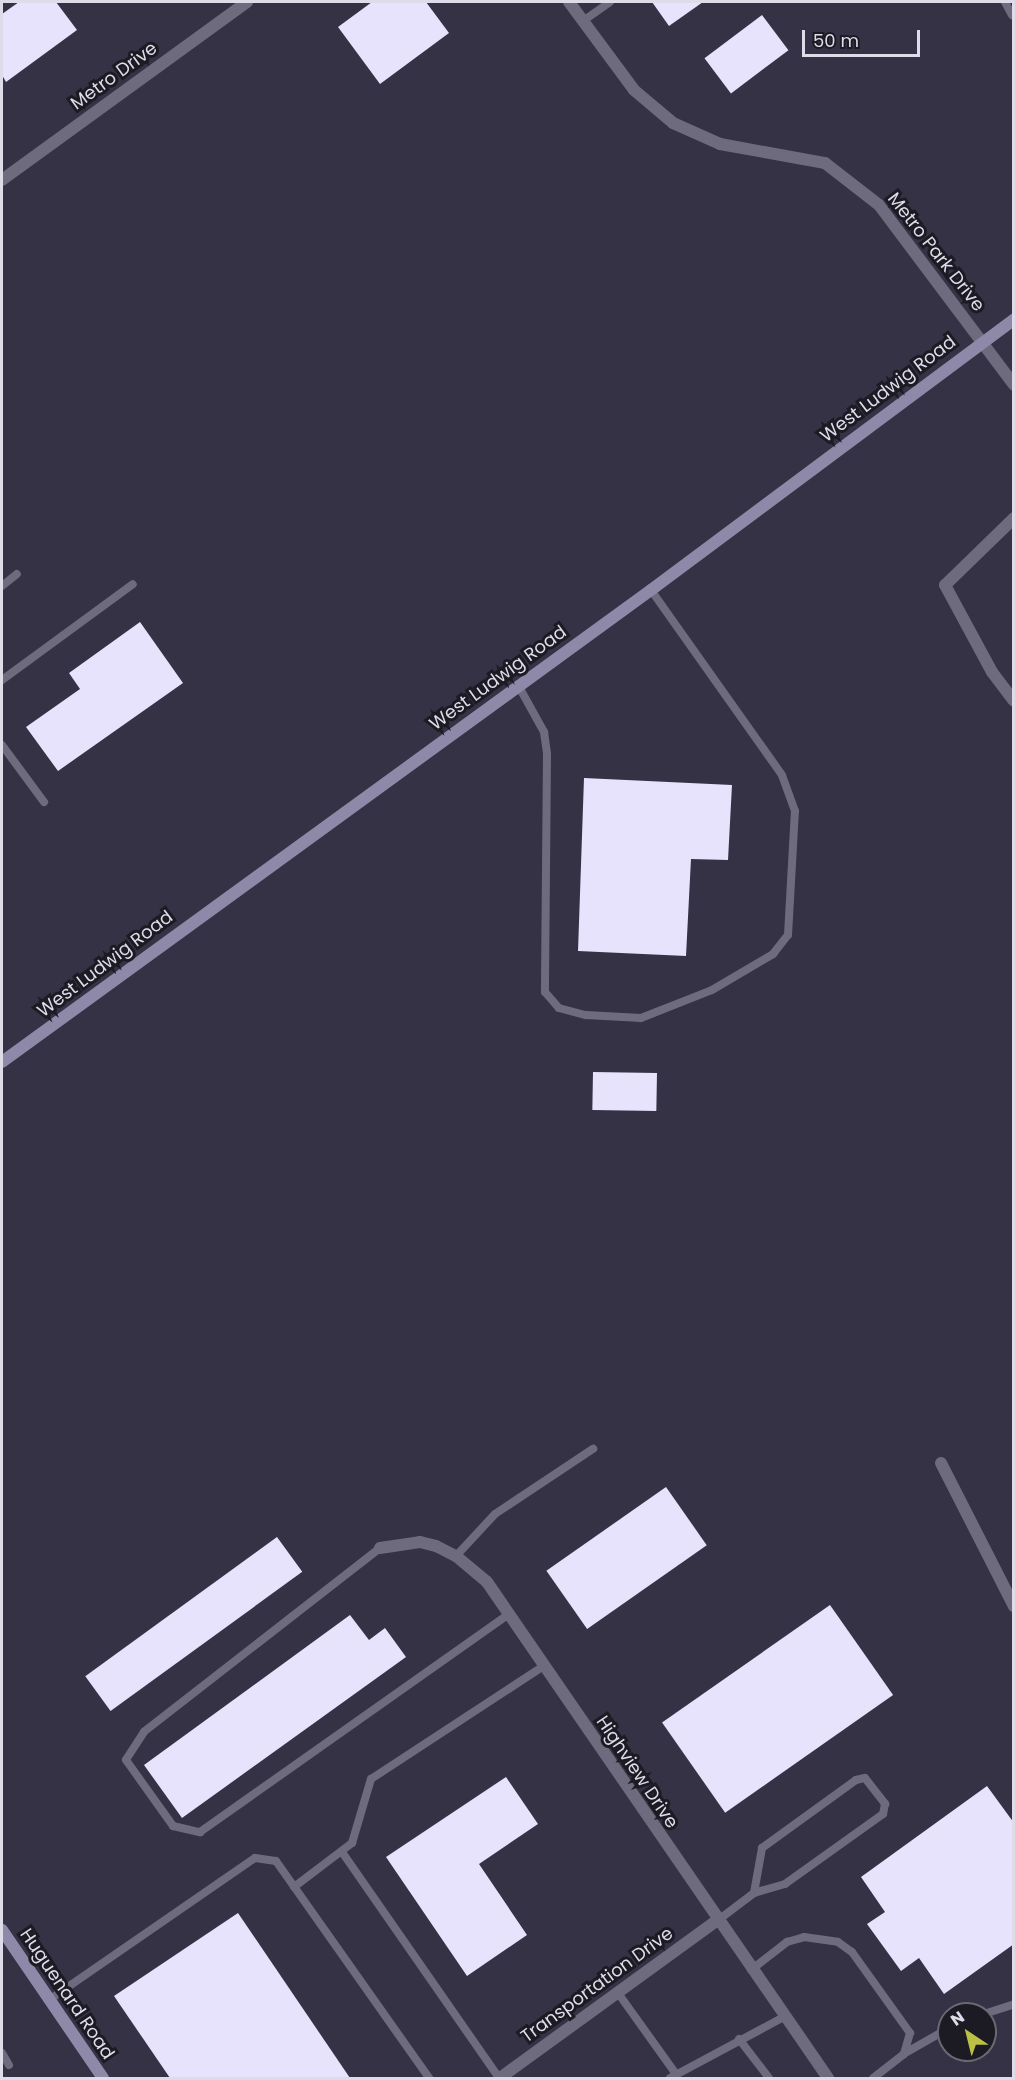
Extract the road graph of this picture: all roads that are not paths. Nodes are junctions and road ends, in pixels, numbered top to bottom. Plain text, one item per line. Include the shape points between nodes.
1 (247, 2) edge
2 (569, 2) edge
3 (610, 2) edge
4 (1005, 2) edge
5 (1013, 15) edge
6 (583, 21) junction
7 (2, 180) edge
8 (1014, 319) edge
9 (983, 341) junction
10 (1014, 385) edge
11 (1014, 518) edge
12 (17, 574) dead end
13 (133, 584) dead end
14 (2, 586) edge
15 (651, 590) junction
16 (2, 680) edge
17 (518, 685) junction
18 (1014, 702) edge
19 (2, 745) edge
20 (44, 802) dead end
21 (2, 1062) edge
22 (593, 1449) dead end
23 (941, 1462) dead end
24 (380, 1548) joint
25 (456, 1556) junction
26 (1014, 1606) edge
27 (509, 1614) junction
28 (544, 1666) junction
29 (342, 1852) junction
30 (294, 1887) junction
31 (754, 1893) junction
32 (716, 1921) junction
33 (2, 1930) edge
34 (751, 1970) junction
35 (618, 1993) junction
36 (49, 2000) junction
37 (1014, 2004) edge
38 (997, 2010) edge
39 (784, 2017) junction
40 (937, 2035) edge
41 (739, 2039) junction
42 (2, 2053) edge
43 (904, 2054) junction
44 (9, 2065) dead end
45 (673, 2076) edge
46 (103, 2079) edge
47 (429, 2079) edge
48 (499, 2079) edge
49 (769, 2079) edge
50 (828, 2079) edge
51 (873, 2079) edge

1 - 7 street, Metro Drive
2 - 6 street, Metro Park Drive
3 - 6 lane
4 - 5 lane
6 - 9 street, Metro Park Drive via 634,90 673,123 720,144 825,163 879,205
8 - 9 main road, West Ludwig Road
9 - 10 street, Metro Park Drive
9 - 15 main road, West Ludwig Road
11 - 18 street via 945,585 992,672
12 - 14 lane
13 - 16 lane
15 - 17 main road, West Ludwig Road
15 - 17 lane via 782,775 795,811 788,935 773,954 712,990 641,1018 586,1015 559,1008 545,992 547,754 544,732
17 - 21 main road, West Ludwig Road
19 - 20 lane
22 - 25 lane via 495,1514
23 - 26 street
24 - 25 street, Highview Drive via 420,1542
24 - 27 lane via 144,1732 126,1760 173,1826 200,1832
25 - 27 street, Highview Drive via 487,1582
27 - 28 street, Highview Drive
28 - 29 lane via 371,1779 352,1843
28 - 32 street, Highview Drive
29 - 30 lane
29 - 48 lane
30 - 36 lane via 276,1861 255,1858
30 - 47 lane
31 - 31 lane via 757,1856 762,1848 856,1780 866,1778 885,1804 883,1814 785,1884
31 - 32 lane
32 - 34 street, Highview Drive
32 - 35 street, Transportation Drive
33 - 36 main road, Huguenard Road
34 - 39 street, Highview Drive
34 - 43 lane via 787,1942 804,1937 838,1942 852,1952 910,2033
35 - 45 lane
35 - 48 street, Transportation Drive
36 - 46 main road, Huguenard Road
37 - 38 lane
39 - 41 lane
39 - 50 street, Highview Drive
40 - 43 lane
41 - 45 lane
41 - 49 lane
42 - 44 lane
43 - 51 lane

